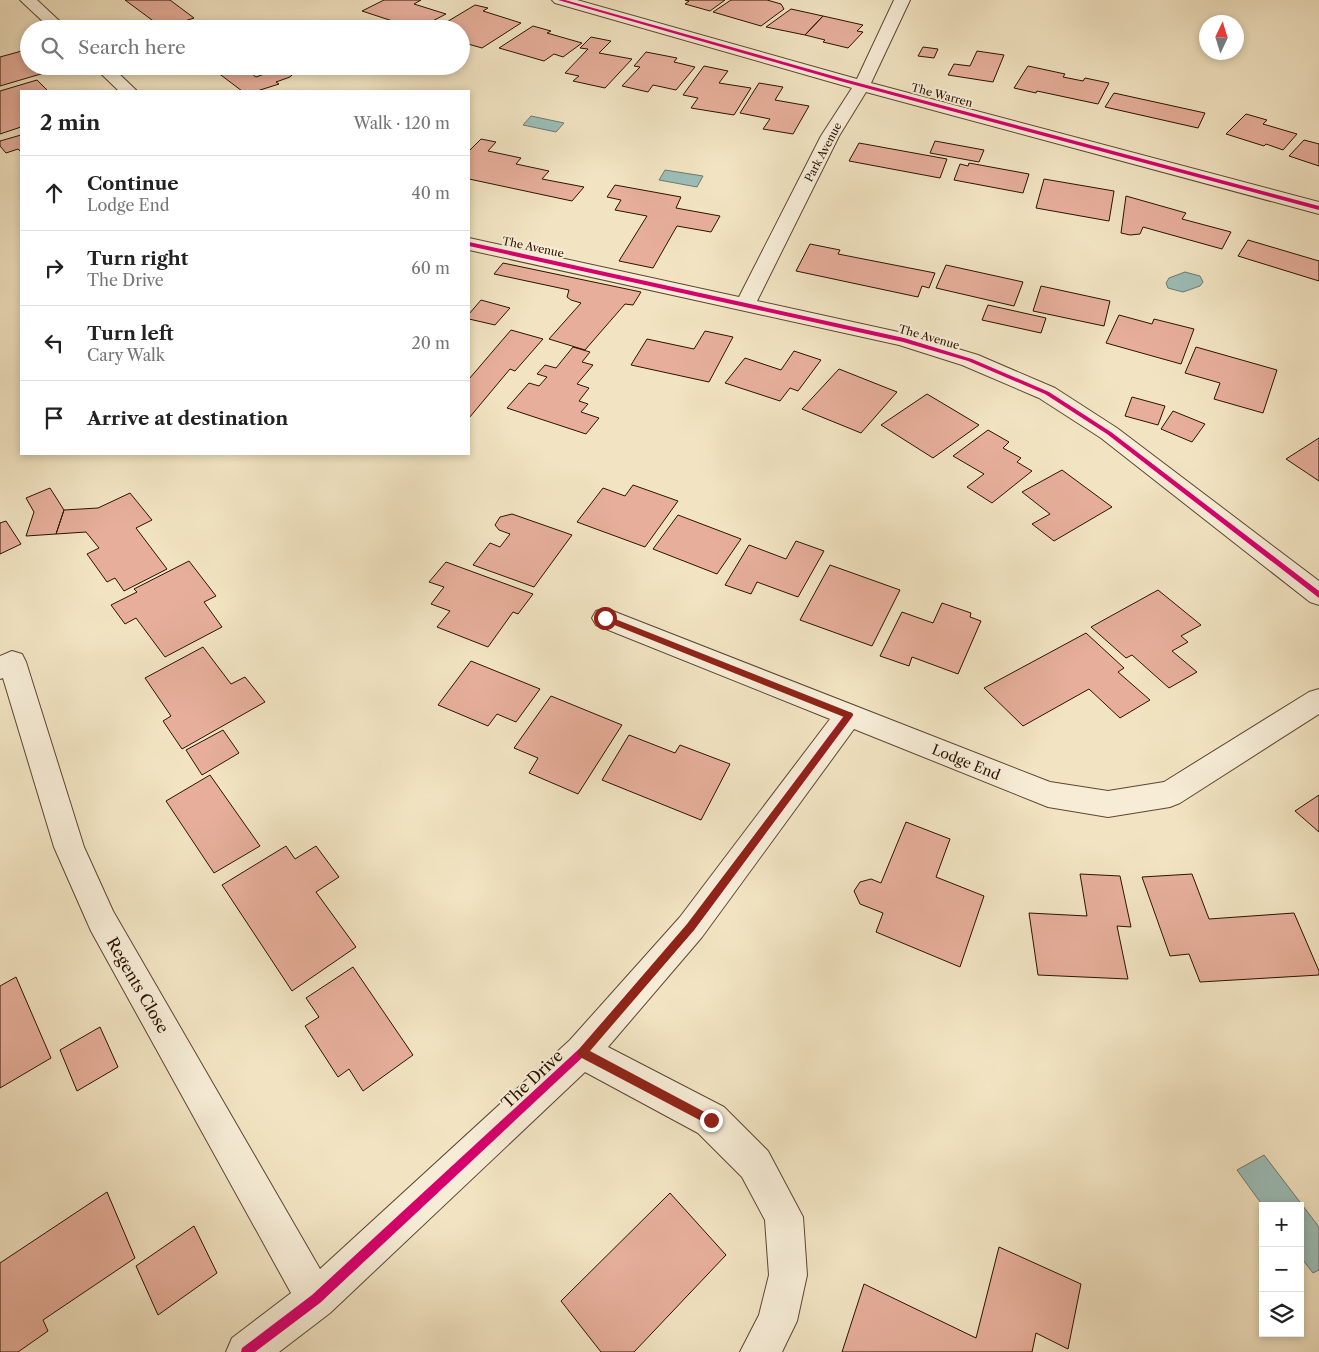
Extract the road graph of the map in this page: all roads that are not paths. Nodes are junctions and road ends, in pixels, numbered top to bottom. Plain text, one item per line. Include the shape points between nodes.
1 (28, 0) edge
2 (560, 0) edge
3 (902, 0) edge
4 (50, 20) edge
5 (111, 75) edge
6 (862, 85) junction
7 (128, 90) edge
8 (1319, 208) edge
9 (470, 244) edge
10 (745, 305) junction
11 (1319, 595) edge
12 (605, 618) dead end
13 (0, 668) edge
14 (1319, 700) edge
15 (849, 715) junction
16 (582, 1052) junction
17 (316, 1299) junction
18 (246, 1352) edge
19 (760, 1352) edge

1 - 4 street
2 - 6 street, The Warren
3 - 6 street, Park Avenue
5 - 7 street
6 - 8 street, The Warren
6 - 10 street, Park Avenue via 830,136
9 - 10 street, The Avenue
10 - 11 street, The Avenue via 923,346 970,360 1047,393 1109,432
12 - 15 street, Lodge End
13 - 17 street, Regents Close via 12,662 69,847 102,921
14 - 15 street, Lodge End via 1170,794 1108,804 1048,794
15 - 16 street, The Drive via 691,927
16 - 17 street, The Drive
16 - 19 street via 711,1120 755,1164 784,1217 788,1275 777,1321
17 - 18 street, The Drive

